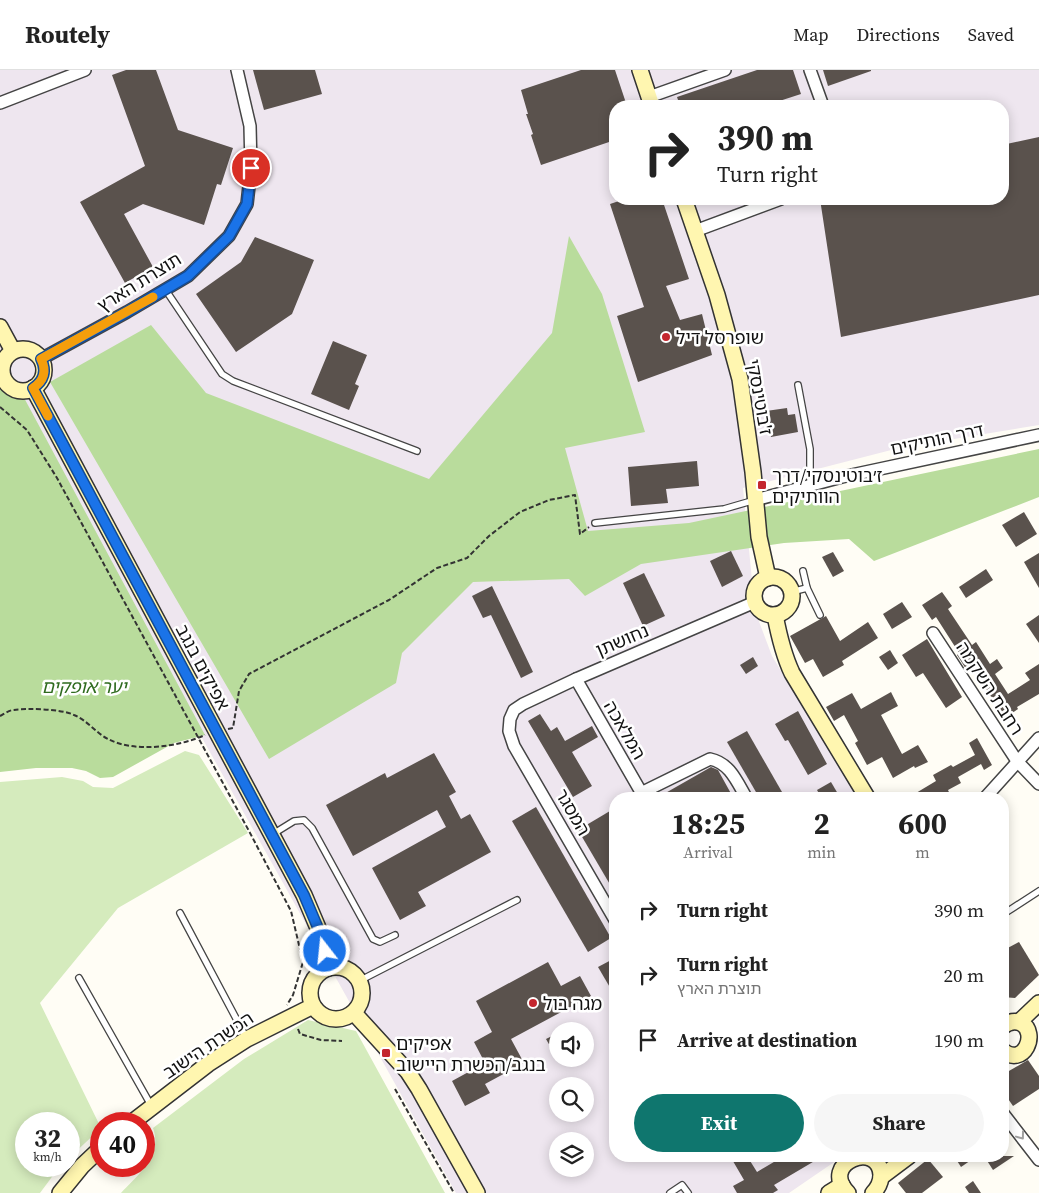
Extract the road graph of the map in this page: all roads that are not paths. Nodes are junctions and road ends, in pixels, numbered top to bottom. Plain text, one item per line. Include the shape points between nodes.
1 (85, 70) edge
2 (237, 70) edge
3 (641, 70) edge
4 (725, 70) edge
5 (810, 70) edge
6 (651, 100) edge
7 (653, 100) edge
8 (821, 100) edge
9 (0, 103) edge
10 (686, 205) edge
11 (764, 205) edge
12 (695, 230) junction
13 (165, 289) junction
14 (0, 327) edge
15 (13, 351) junction
16 (41, 359) junction
17 (798, 386) dead end
18 (33, 388) junction
19 (1039, 435) edge
20 (417, 451) dead end
21 (810, 486) junction
22 (755, 500) junction
23 (595, 523) road end
24 (803, 571) dead end
25 (768, 578) junction
26 (807, 588) junction
27 (791, 592) junction
28 (755, 602) junction
29 (776, 615) junction
30 (820, 615) dead end
31 (933, 633) dead end
32 (576, 679) junction
33 (510, 719) joint
34 (1039, 738) edge
35 (1017, 761) junction
36 (1039, 784) edge
37 (641, 792) edge
38 (650, 792) edge
39 (743, 792) edge
40 (864, 792) edge
41 (990, 792) edge
42 (271, 835) junction
43 (1039, 891) edge
44 (517, 900) dead end
45 (609, 910) edge
46 (1009, 910) edge
47 (180, 913) dead end
48 (395, 935) dead end
49 (328, 968) junction
50 (79, 978) dead end
51 (359, 981) junction
52 (1039, 1003) edge
53 (313, 1006) junction
54 (354, 1013) junction
55 (1009, 1023) edge
56 (1009, 1024) edge
57 (1035, 1028) edge
58 (247, 1039) junction
59 (1009, 1053) edge
60 (152, 1107) junction
61 (146, 1112) edge
62 (1009, 1121) edge
63 (90, 1158) edge
64 (1039, 1160) edge
65 (846, 1162) edge
66 (874, 1162) edge
67 (903, 1162) edge
68 (879, 1187) edge
69 (840, 1190) edge
70 (60, 1193) edge
71 (477, 1193) edge
72 (670, 1193) edge
73 (688, 1193) edge

1 - 9 street
2 - 13 street, תוצרת הארץ via 250,126 251,168 247,204 229,236 188,276
3 - 6 street
4 - 7 street
5 - 8 street
10 - 12 street, ז'בוטינסקי
11 - 12 street
12 - 22 street, ז'בוטינסקי via 740,379
13 - 16 street, תוצרת הארץ
13 - 20 lane via 222,374
14 - 15 street
15 - 16 street via 32,350
15 - 18 street via 2,369 7,383 19,390
16 - 18 street via 44,376
17 - 21 lane via 810,449
18 - 42 street, אפיקים בנגב
19 - 21 street, דרך הותיקים
21 - 22 street, דרך הותיקים
22 - 23 lane via 724,509
22 - 25 street, ז'בוטינסקי
24 - 26 lane
25 - 27 street via 780,578
25 - 28 street via 757,587
26 - 27 lane
26 - 30 lane
27 - 29 street via 790,604
28 - 29 street via 765,613
28 - 32 street, נחושתן
29 - 40 street via 781,644 792,673
31 - 35 street, רחבת השקמה
32 - 33 street, נחושתן via 523,704 514,710
32 - 37 street, המלאכה
33 - 45 street, המסגר via 509,731 514,746
34 - 35 street
35 - 36 street, רחבת השקמה
35 - 41 street
38 - 39 street via 710,759 729,768
42 - 48 lane via 294,821 304,820 312,828 373,939 380,942
42 - 49 street, אפיקים בנגב via 304,895 321,935
43 - 46 lane
44 - 51 lane
47 - 58 lane
49 - 51 street via 344,968
49 - 53 street via 311,986
50 - 60 lane
51 - 54 street via 362,996
52 - 55 street
53 - 54 street via 324,1016 334,1019
53 - 58 street, הכשרת הישוב
54 - 71 street via 420,1089
56 - 57 street
57 - 59 street via 1028,1048 1020,1055
58 - 60 street, הכשרת הישוב
60 - 61 street, הכשרת הישוב
62 -> 64 street
63 - 70 street
65 - 69 street via 841,1172
66 - 68 street via 878,1167
67 - 68 street
72 - 73 lane via 682,1184

